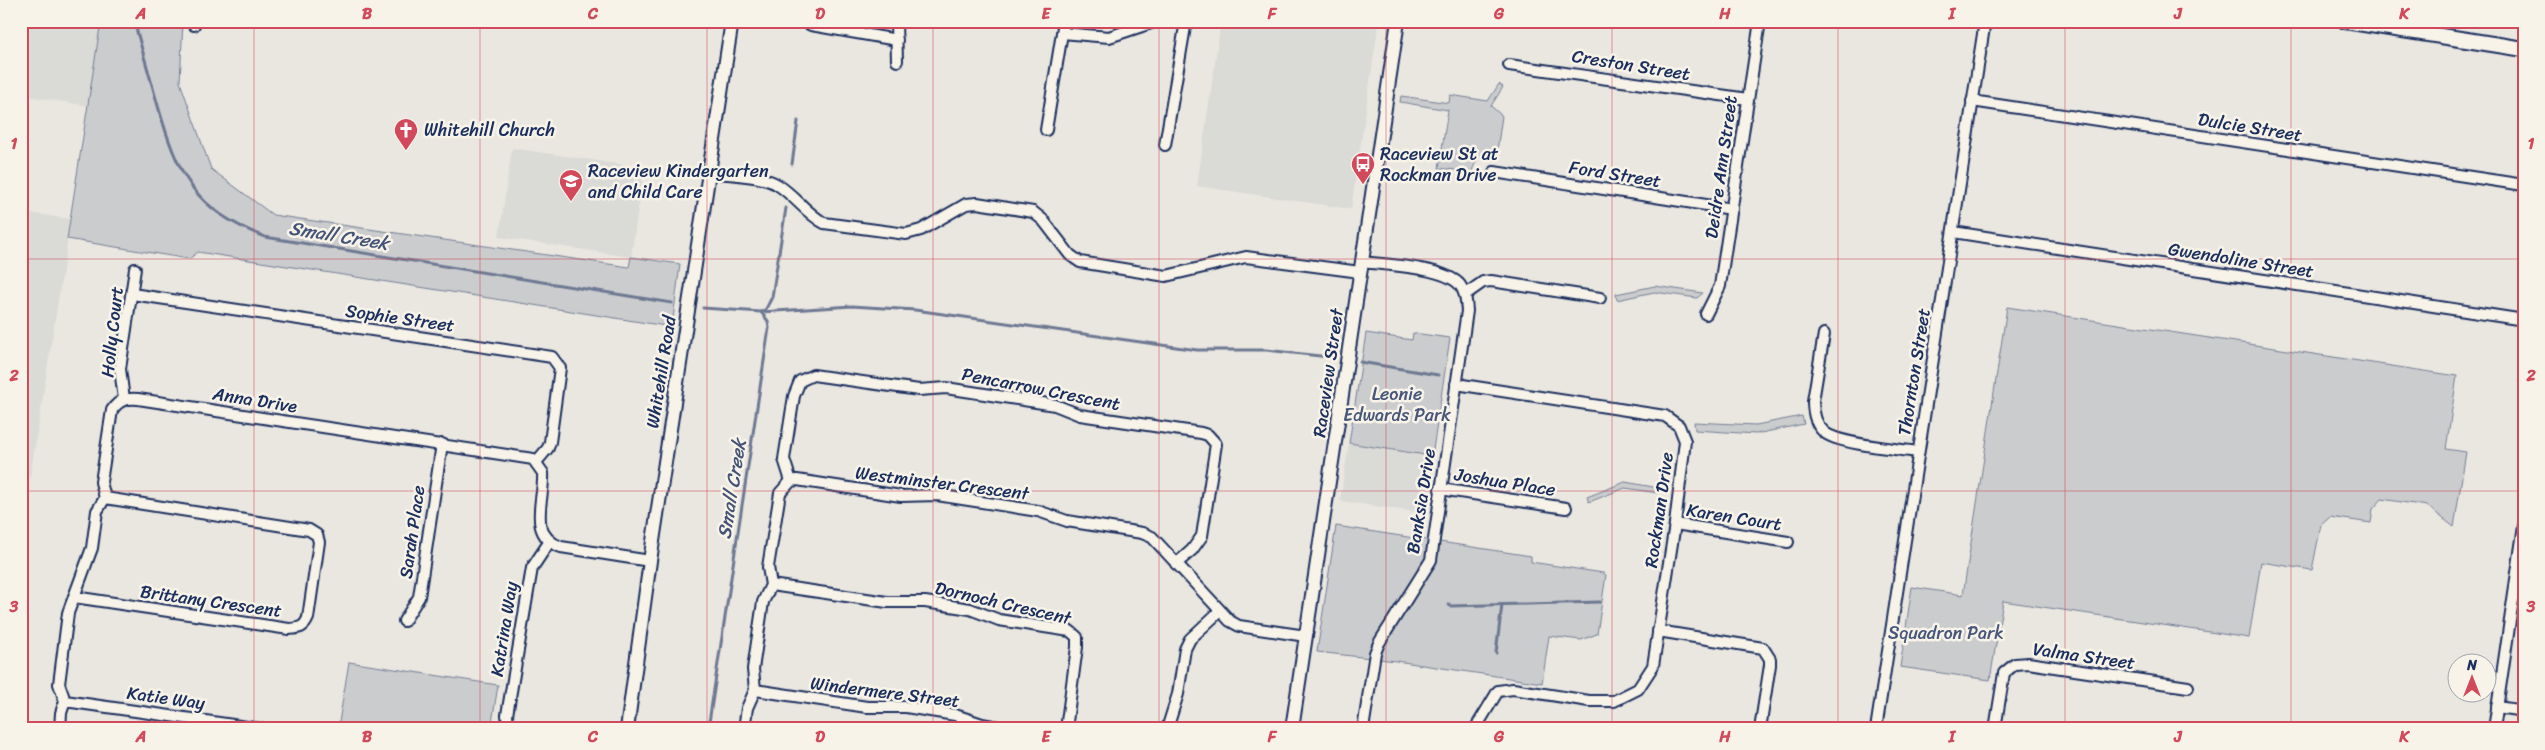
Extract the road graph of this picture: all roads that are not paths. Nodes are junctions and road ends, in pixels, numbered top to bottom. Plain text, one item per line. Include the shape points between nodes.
1 (571, 21) edge
2 (581, 21) edge
3 (732, 21) edge
4 (803, 21) edge
5 (896, 21) edge
6 (1064, 21) edge
7 (1157, 21) edge
8 (1186, 21) edge
9 (1398, 21) edge
10 (1760, 21) edge
11 (1984, 21) edge
12 (2345, 21) edge
13 (1062, 34) junction
14 (896, 40) junction
15 (2524, 49) edge
16 (897, 61) dead end
17 (1509, 65) dead end
18 (1748, 99) junction
19 (1972, 101) junction
20 (1046, 130) dead end
21 (1165, 145) dead end
22 (709, 172) junction
23 (1494, 172) dead end
24 (2524, 185) edge
25 (1732, 208) junction
26 (1953, 232) junction
27 (1361, 267) junction
28 (134, 269) dead end
29 (132, 294) junction
30 (1466, 294) junction
31 (1600, 298) dead end
32 (1706, 314) dead end
33 (2524, 320) edge
34 (1824, 334) dead end
35 (1456, 384) junction
36 (124, 399) junction
37 (442, 444) junction
38 (1918, 452) junction
39 (537, 461) junction
40 (790, 482) junction
41 (1440, 489) junction
42 (105, 498) junction
43 (1566, 508) dead end
44 (1675, 524) junction
45 (2524, 525) edge
46 (550, 541) junction
47 (1788, 542) dead end
48 (650, 561) junction
49 (1176, 564) junction
50 (771, 585) junction
51 (74, 597) junction
52 (1220, 611) junction
53 (404, 621) dead end
54 (1658, 631) junction
55 (1306, 636) junction
56 (2188, 688) dead end
57 (755, 690) junction
58 (65, 700) junction
59 (2497, 707) junction
60 (2524, 711) edge
61 (60, 729) edge
62 (262, 729) edge
63 (509, 729) edge
64 (627, 729) edge
65 (744, 729) edge
66 (1010, 729) edge
67 (1066, 729) edge
68 (1167, 729) edge
69 (1292, 729) edge
70 (1363, 729) edge
71 (1475, 729) edge
72 (1760, 729) edge
73 (1876, 729) edge
74 (1995, 729) edge
75 (2494, 729) edge

1 - 2 street
3 - 22 street, Whitehill Road
4 - 14 street
5 - 14 street
6 - 13 street
7 - 13 street via 1109,37
8 - 21 street
9 - 27 street, Raceview Street
10 - 18 street, Deidre Ann Street
11 - 19 street, Thornton Street
12 - 15 main road
13 - 20 street
14 - 16 street
17 - 18 street, Creston Street
18 - 25 street, Deidre Ann Street
19 - 24 street, Dulcie Street
19 - 26 street, Thornton Street
22 - 27 street via 770,180 824,222 906,234 921,230 966,204 1033,212 1080,262 1166,276 1246,258
22 - 48 street, Whitehill Road
23 - 25 street, Ford Street
25 - 32 street, Deidre Ann Street via 1720,286
26 - 33 street, Gwendoline Street
26 - 38 street, Thornton Street
27 - 30 street via 1446,275
27 - 55 street, Raceview Street
28 - 29 street, Holly Court
29 - 36 street, Holly Court via 120,369
29 - 39 street, Sophie Street via 552,357 560,368 550,442
30 - 31 street via 1482,282 1491,281
30 - 35 street via 1467,311
34 - 38 street via 1813,401 1819,427 1832,438
35 - 41 street, Banksia Drive
35 - 44 street, Rockman Drive via 1665,416 1679,426 1685,441
36 - 37 street, Anna Drive via 138,398
36 - 42 street via 112,410 101,482
37 - 39 street, Anna Drive
37 - 53 street, Sarah Place via 419,597
38 - 73 street, Thornton Street
39 - 46 street via 544,479 539,522
40 - 49 street, Westminster Crescent via 797,480 901,496 937,495 1038,511 1067,522 1142,533 1152,537
40 - 49 street, Pencarrow Crescent via 784,459 794,396 800,381 813,375 920,390 946,388 1055,405 1080,415 1201,433 1208,435 1216,444 1202,536
40 - 50 street via 780,493 769,563
41 - 43 street, Joshua Place
41 - 70 street, Banksia Drive via 1431,560 1379,643
42 - 51 street via 97,511 92,548
42 - 51 street, Brittany Crescent via 309,530 317,534 319,542 308,618 305,625 289,629
44 - 47 street, Karen Court
44 - 54 street, Rockman Drive
45 - 59 street
46 - 48 street via 561,547
46 - 63 street, Katrina Way via 532,568 507,715
48 - 64 street, Whitehill Road
49 - 52 street, Westminster Crescent
50 - 57 street via 763,602 758,631 753,669
50 - 67 street, Dornoch Crescent via 887,602 924,602 970,609 999,620 1070,631 1077,637 1078,647
51 - 58 street via 68,613 59,676
52 - 55 street, Westminster Crescent via 1239,626
52 - 68 street via 1190,638 1185,649 1178,694
54 - 71 street, Rockman Drive via 1652,666 1638,689 1614,701 1589,701 1513,689 1498,691
54 - 72 street via 1763,648 1770,665
55 - 69 street, Raceview Street
56 - 74 street, Valma Street via 2028,663 2015,664 2004,673
57 - 65 street via 747,708
57 - 66 street, Windermere Street via 867,707 906,707
58 - 61 street
58 - 62 street, Katie Way
59 - 60 street
59 - 75 street

